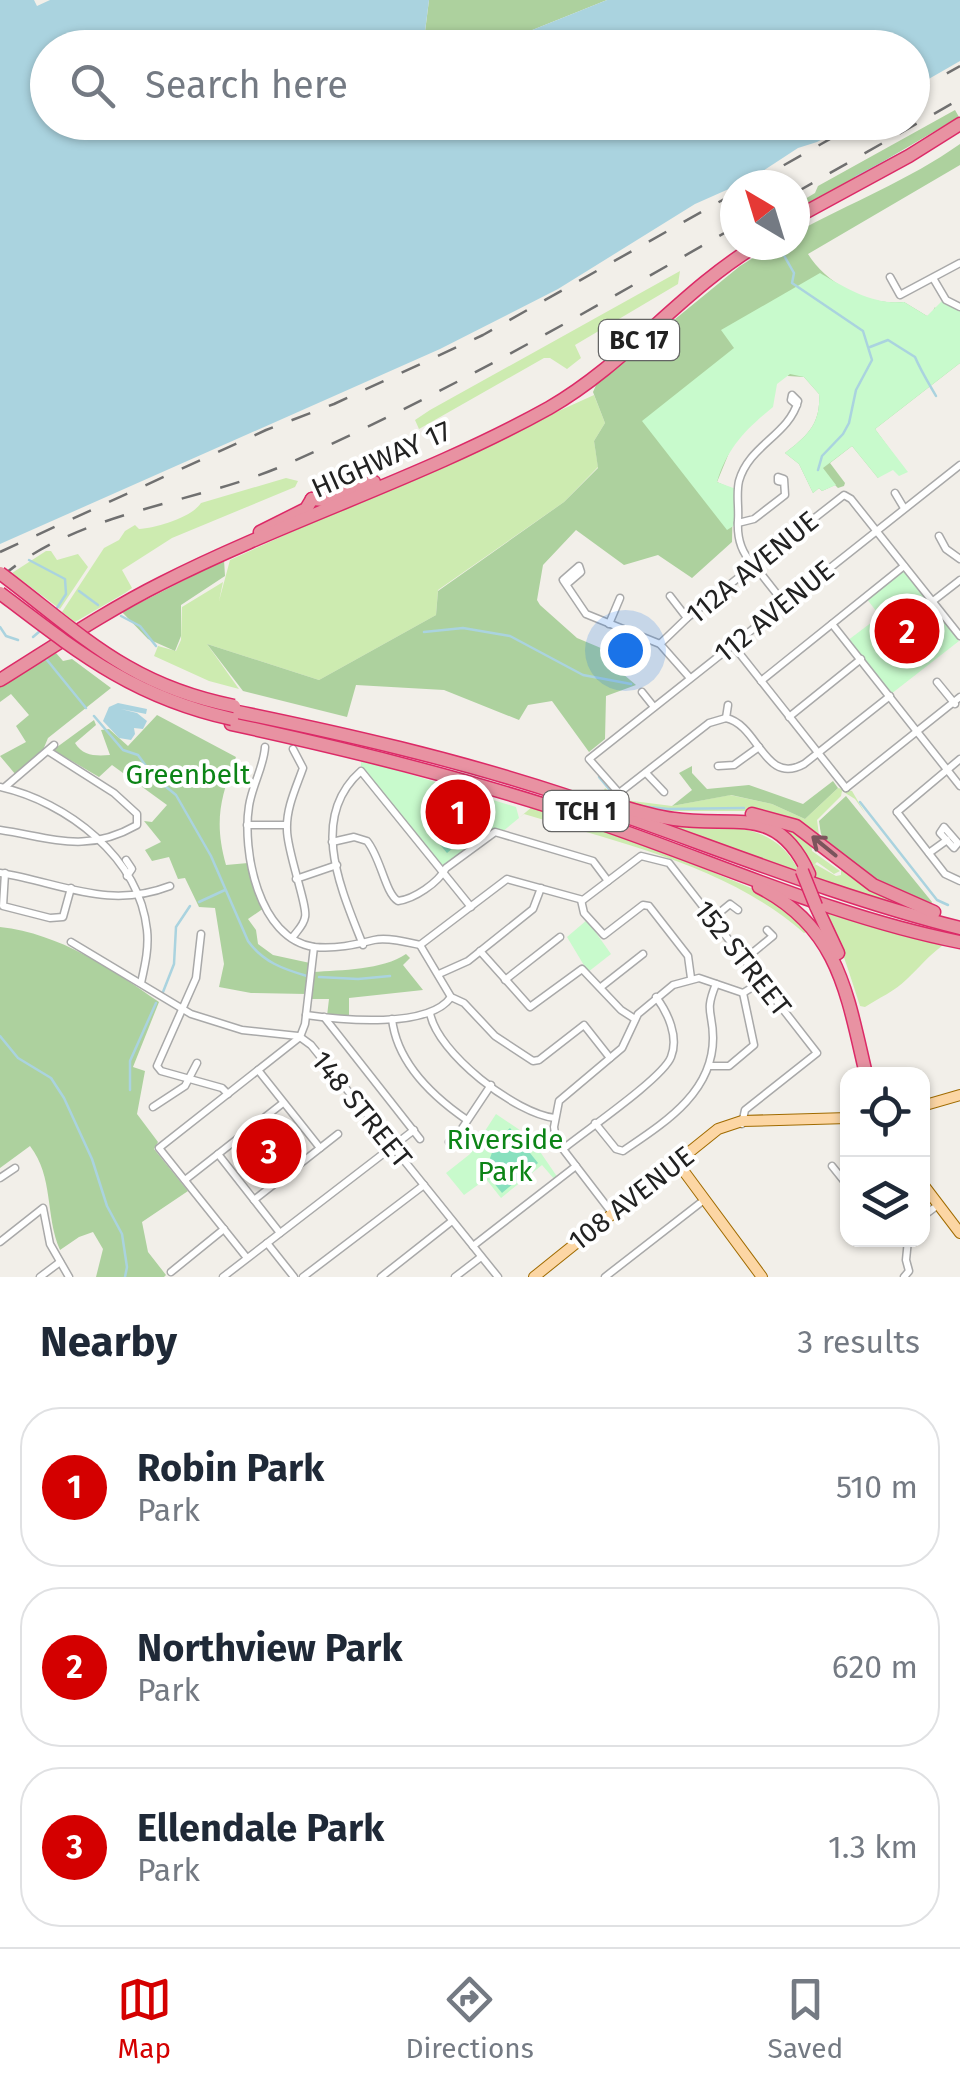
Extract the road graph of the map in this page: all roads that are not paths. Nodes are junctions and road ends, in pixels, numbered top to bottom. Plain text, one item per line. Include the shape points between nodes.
1 (960, 126) edge
2 (810, 212) edge
3 (728, 260) edge
4 (736, 260) edge
5 (960, 263) edge
6 (890, 277) dead end
7 (932, 278) junction
8 (960, 307) edge
9 (797, 405) dead end
10 (960, 465) edge
11 (421, 469) junction
12 (784, 482) dead end
13 (895, 493) dead end
14 (314, 504) junction
15 (904, 508) junction
16 (738, 523) junction
17 (876, 529) junction
18 (940, 536) dead end
19 (220, 557) junction
20 (960, 560) edge
21 (753, 564) junction
22 (905, 566) junction
23 (0, 576) edge
24 (960, 580) edge
25 (567, 584) dead end
26 (0, 596) edge
27 (670, 596) dead end
28 (620, 598) dead end
29 (933, 601) junction
30 (784, 603) junction
31 (687, 618) junction
32 (609, 624) junction
33 (832, 624) junction
34 (960, 636) edge
35 (660, 644) junction
36 (732, 644) junction
37 (861, 659) junction
38 (0, 677) edge
39 (690, 678) junction
40 (761, 681) junction
41 (937, 682) dead end
42 (642, 692) dead end
43 (890, 696) junction
44 (957, 702) edge
45 (728, 705) dead end
46 (654, 707) junction
47 (232, 715) junction
48 (789, 717) junction
49 (726, 718) junction
50 (918, 733) junction
51 (265, 747) dead end
52 (758, 747) junction
53 (294, 749) dead end
54 (818, 754) junction
55 (960, 759) edge
56 (718, 766) dead end
57 (948, 770) junction
58 (646, 773) junction
59 (960, 786) edge
60 (2, 788) edge
61 (664, 792) dead end
62 (570, 797) junction
63 (617, 799) junction
64 (247, 825) junction
65 (286, 825) junction
66 (0, 830) edge
67 (622, 831) junction
68 (98, 840) junction
69 (946, 840) dead end
70 (332, 842) junction
71 (929, 853) junction
72 (126, 860) dead end
73 (337, 865) junction
74 (444, 872) junction
75 (805, 872) junction
76 (3, 873) edge
77 (127, 876) junction
78 (296, 878) junction
79 (608, 880) junction
80 (960, 881) edge
81 (170, 886) dead end
82 (71, 888) junction
83 (541, 888) junction
84 (137, 894) junction
85 (580, 900) junction
86 (471, 907) junction
87 (738, 910) dead end
88 (712, 918) junction
89 (960, 924) edge
90 (768, 930) dead end
91 (201, 934) dead end
92 (560, 937) dead end
93 (292, 938) junction
94 (960, 940) edge
95 (71, 942) dead end
96 (363, 945) junction
97 (420, 945) junction
98 (314, 946) junction
99 (480, 951) junction
100 (643, 954) dead end
101 (745, 959) junction
102 (438, 974) junction
103 (691, 978) junction
104 (505, 980) junction
105 (762, 982) junction
106 (141, 983) junction
107 (716, 984) junction
108 (600, 988) junction
109 (742, 993) junction
110 (451, 997) junction
111 (656, 998) junction
112 (182, 1010) junction
113 (430, 1014) junction
114 (306, 1015) junction
115 (324, 1018) junction
116 (635, 1018) junction
117 (392, 1019) junction
118 (300, 1037) junction
119 (817, 1053) joint
120 (610, 1058) junction
121 (198, 1063) dead end
122 (710, 1066) junction
123 (867, 1067) edge
124 (868, 1067) edge
125 (258, 1070) junction
126 (190, 1078) junction
127 (491, 1086) junction
128 (960, 1092) edge
129 (228, 1094) junction
130 (930, 1101) edge
131 (283, 1103) junction
132 (153, 1108) dead end
133 (554, 1118) junction
134 (467, 1120) junction
135 (840, 1121) edge
136 (840, 1122) edge
137 (595, 1123) junction
138 (742, 1124) junction
139 (414, 1130) junction
140 (338, 1134) dead end
141 (420, 1139) dead end
142 (704, 1141) junction
143 (449, 1142) dead end
144 (392, 1146) junction
145 (320, 1148) junction
146 (562, 1149) junction
147 (218, 1154) junction
148 (676, 1162) junction
149 (576, 1166) junction
150 (832, 1166) dead end
151 (15, 1168) dead end
152 (840, 1176) edge
153 (0, 1178) edge
154 (185, 1180) junction
155 (424, 1185) junction
156 (930, 1194) edge
157 (254, 1200) junction
158 (704, 1200) junction
159 (930, 1203) edge
160 (934, 1208) junction
161 (930, 1211) edge
162 (612, 1212) junction
163 (452, 1221) junction
164 (224, 1230) junction
165 (280, 1233) junction
166 (960, 1233) edge
167 (0, 1242) edge
168 (960, 1242) edge
169 (267, 1243) junction
170 (473, 1246) junction
171 (908, 1247) edge
172 (481, 1256) junction
173 (248, 1258) junction
174 (60, 1262) junction
175 (171, 1272) dead end
176 (234, 1274) edge
177 (40, 1277) edge
178 (69, 1277) edge
179 (224, 1277) edge
180 (294, 1277) edge
181 (303, 1277) edge
182 (381, 1277) edge
183 (455, 1277) edge
184 (498, 1277) edge
185 (531, 1277) edge
186 (605, 1277) edge
187 (762, 1277) edge
188 (904, 1277) edge

1 - 2 highway
3 - 14 highway, HIGHWAY 17 / BC 17 via 549,403
4 - 11 highway, HIGHWAY 17 / BC 17 via 569,395
5 - 7 street
6 - 7 street via 900,295
7 - 8 street via 946,300
9 - 16 street via 791,420 745,466
10 - 15 street, 112 AVENUE
11 - 14 highway via 321,510
11 - 19 highway, HIGHWAY 17 / BC 17
12 - 16 street via 784,494 754,519
13 - 15 street
14 - 19 highway via 314,512
14 - 38 highway, HIGHWAY 17 / BC 17 via 162,578
15 - 17 street, 112 AVENUE
16 - 21 street
17 - 21 street, 112A AVENUE via 846,495 838,497
17 - 22 street
17 - 30 street, 112 AVENUE
18 - 20 street
19 - 38 highway, HIGHWAY 17 / BC 17 via 144,592
21 - 30 street
21 - 31 street, 112A AVENUE
22 - 29 street
22 - 33 street
23 - 47 highway, TCH 1, bridge via 128,676
24 - 29 street
25 - 32 street via 586,614
26 - 47 highway, TCH 1, bridge via 124,682 165,700
27 - 31 street
28 - 32 street
29 - 34 street
30 - 36 street, 112 AVENUE
31 - 35 street, 112A AVENUE
32 - 35 street
33 - 37 street
33 - 40 street
35 - 39 street
36 - 39 street, 112 AVENUE
36 - 40 street
37 - 43 street
37 - 48 street
39 - 46 street, 112 AVENUE
40 - 48 street
41 - 44 street
42 - 46 street
43 - 50 street
43 - 54 street
44 - 50 street
45 - 49 street
46 - 63 street, 112 AVENUE via 589,758
47 - 62 highway, TCH 1 via 411,749
47 - 63 highway via 332,723
47 - 67 highway
47 - 94 highway, TCH 1 via 493,782
48 - 54 street
49 - 52 street via 742,725
49 - 58 street via 708,723
50 - 54 street via 853,788
50 - 57 street
51 - 64 street
52 - 54 street via 772,764 796,771
52 - 56 street via 736,764
53 - 65 street via 303,768
55 - 57 street
57 - 59 street
57 - 71 street via 895,811
58 - 61 street
58 - 63 street
60 - 68 street via 57,808
60 - 68 street via 51,748 137,814 137,825
62 - 75 highway via 673,824 760,829 783,842
62 - 89 highway, TCH 1 via 824,887
63 - 75 highway via 674,820 762,824 793,845
89 -> 63 highway via 873,885 782,820 667,814
64 - 65 street
64 - 93 street via 259,893
65 - 78 street
66 - 68 street via 61,843
67 - 94 highway via 851,914
67 - 123 highway via 758,886 804,918 841,975
68 - 77 street
69 - 71 street
70 - 73 street
70 - 74 street via 367,841 398,902
70 - 74 street via 335,808 361,771
71 - 80 street
72 - 77 street via 132,869
73 - 78 street
73 - 96 street
74 - 79 street via 495,832 593,861
74 - 86 street
75 - 124 highway, bridge via 857,1004
76 - 82 street
76 - 82 street via 6,908 61,918
77 - 84 street
78 - 93 street via 306,911
79 - 85 street
79 - 88 street, 152 STREET via 641,856 668,863
81 - 84 street
82 - 84 street via 106,898
83 - 85 street
83 - 86 street via 508,879
83 - 99 street via 533,910
84 - 106 street via 148,940
85 - 103 street via 604,935 649,906 688,956
86 - 97 street
87 - 88 street via 730,904
88 - 101 street, 152 STREET
90 - 101 street via 773,936
91 - 112 street via 198,971
92 - 104 street
93 - 98 street
95 - 106 street
96 - 97 street via 378,939
96 - 98 street
97 - 102 street
98 - 114 street
99 - 102 street
99 - 104 street
100 - 108 street
101 - 105 street, 152 STREET
102 - 110 street
103 - 107 street
103 - 111 street
104 - 108 street via 530,1007 581,970
105 - 109 street
105 - 119 street, 152 STREET
106 - 112 street
107 - 109 street
107 - 122 street via 708,1006
108 - 116 street
109 - 122 street via 754,1045 729,1066
110 - 113 street
110 - 120 street via 532,1060 584,1024
111 - 116 street
111 - 137 street via 672,1028 671,1058
112 - 118 street via 232,1028
112 - 126 street via 158,1069
113 - 117 street
113 - 127 street via 438,1037
114 - 115 street
114 - 118 street
115 - 117 street
115 - 139 street
116 - 120 street
117 - 134 street via 402,1056
118 - 125 street
118 - 144 street, 148 STREET
119 - 138 street, 108 AVENUE via 744,1110
120 - 133 street via 562,1096
121 - 126 street
122 - 137 street via 692,1097 624,1152
125 - 129 street
125 - 131 street
126 - 129 street
126 - 132 street
127 - 133 street via 534,1114
127 - 134 street
128 - 130 main road
129 - 154 street via 160,1148
131 - 145 street
131 - 147 street
133 - 146 street
134 - 143 street
135 - 138 main road
136 - 138 main road
137 - 146 street
138 - 142 main road, 108 AVENUE
138 - 142 main road, 108 AVENUE via 718,1128
139 - 141 street
139 - 144 street
140 - 145 street
142 - 148 main road, 108 AVENUE
144 - 155 street, 148 STREET
144 - 165 street
145 - 157 street
146 - 149 street
147 - 154 street
147 - 157 street
148 - 158 main road
148 - 162 main road, 108 AVENUE
149 - 162 street
149 - 170 street
150 - 152 street
151 - 153 street
154 - 164 street
155 - 163 street, 148 STREET
155 - 181 street
156 - 166 main road
157 - 165 street
158 - 186 street
158 - 187 main road
159 - 160 main road
160 - 161 street
160 - 168 main road
162 - 185 main road, 108 AVENUE
163 - 170 street, 148 STREET
163 - 182 street
164 - 173 street
164 - 175 street
165 - 169 street
167 - 174 street via 43,1208
169 - 173 street
169 - 180 street
170 - 172 street, 148 STREET
171 - 188 street
172 - 183 street
172 - 184 street, 148 STREET
173 - 176 street
174 - 177 street
174 - 178 street
176 - 179 street

